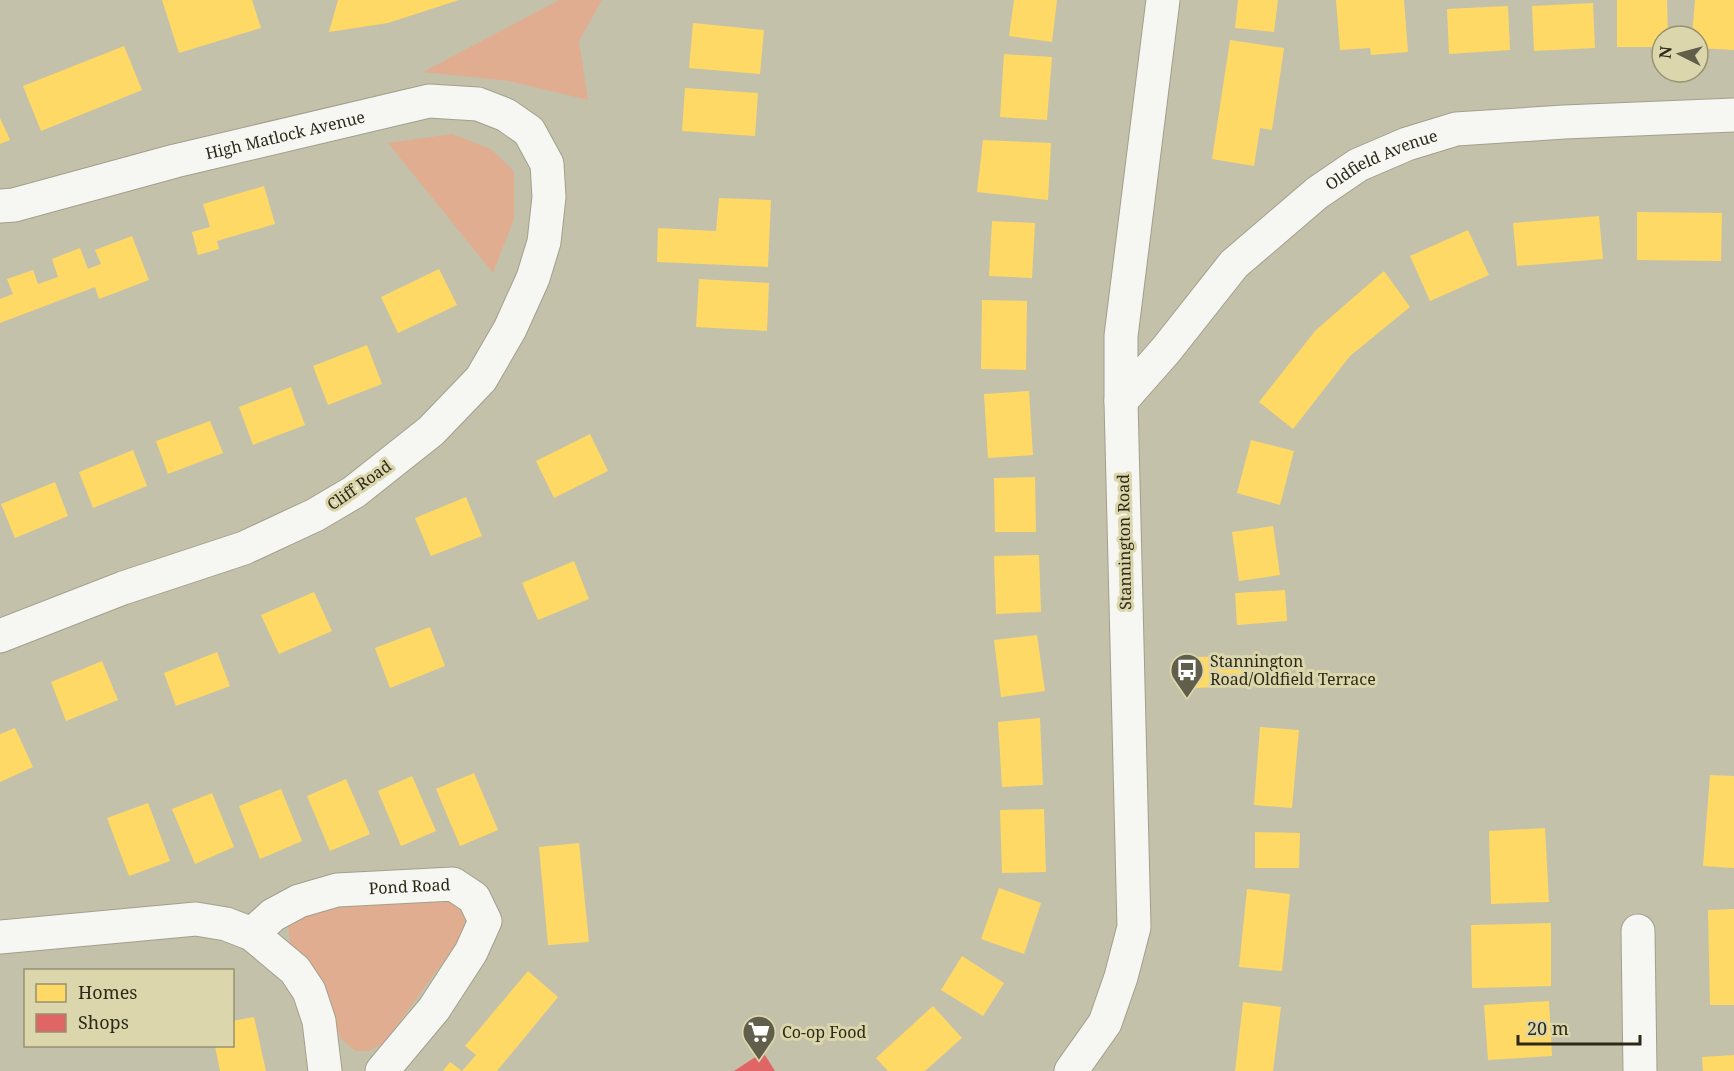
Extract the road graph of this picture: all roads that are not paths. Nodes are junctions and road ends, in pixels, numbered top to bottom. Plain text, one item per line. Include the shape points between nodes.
1 (1163, 0) edge
2 (1734, 115) edge
3 (547, 165) joint
4 (0, 206) edge
5 (1121, 401) junction
6 (0, 636) edge
7 (1638, 931) dead end
8 (252, 934) junction
9 (0, 937) edge
10 (325, 1071) edge
11 (382, 1071) edge
12 (1071, 1071) edge
13 (1640, 1071) edge

1 - 5 street, Stannington Road via 1121,336
2 - 5 street, Oldfield Avenue via 1456,129 1358,165 1317,193 1234,264
3 - 4 street, High Matlock Avenue via 529,131 506,115 478,104 429,101
3 - 6 street, Cliff Road via 549,197 544,242 533,278 481,379 431,431 354,492 305,519 244,548 123,588
5 - 12 street, Stannington Road via 1134,927 1105,1023
7 - 13 street
8 - 9 street via 196,919
8 - 10 street via 295,970 309,992 319,1021
8 - 11 street, Pond Road via 273,915 299,901 337,890 453,884 474,898 485,921 471,952 434,1009

